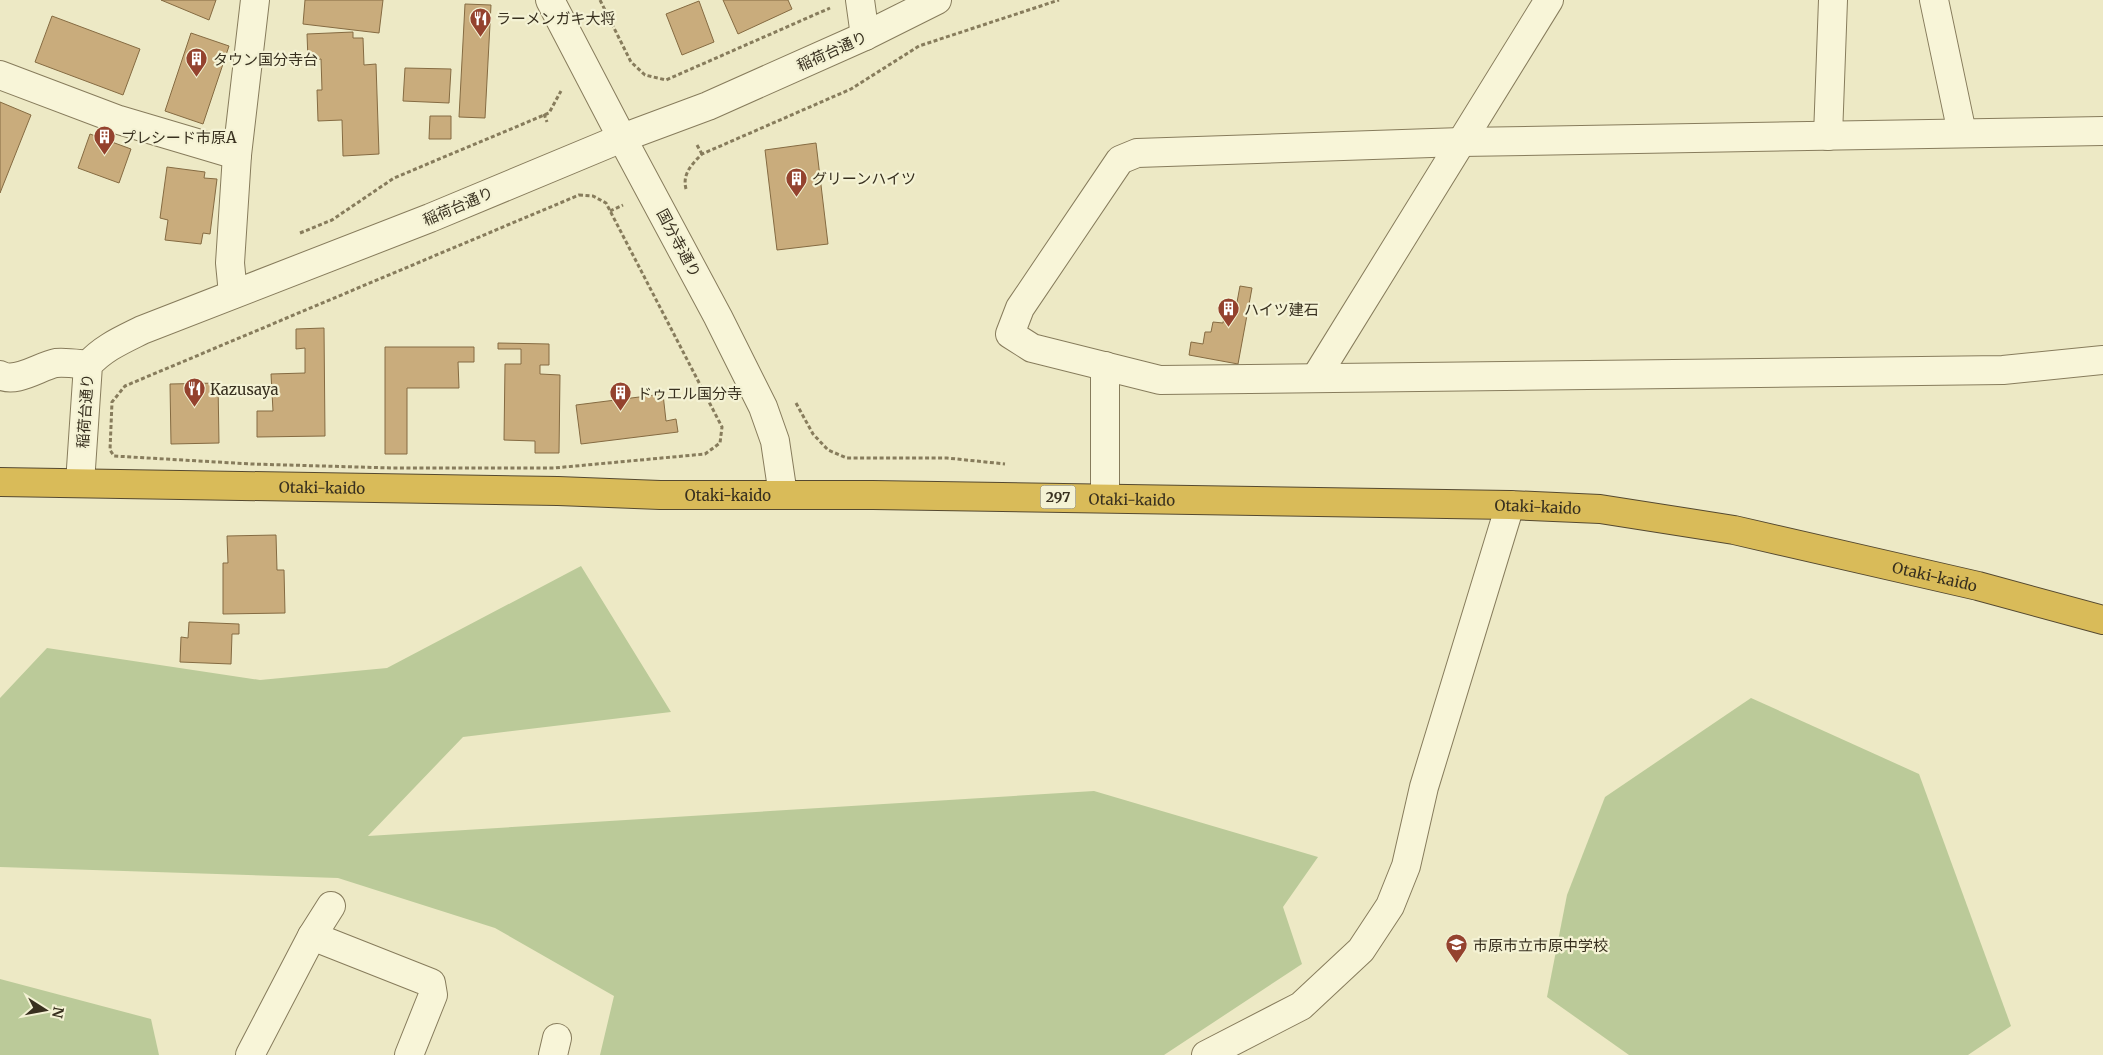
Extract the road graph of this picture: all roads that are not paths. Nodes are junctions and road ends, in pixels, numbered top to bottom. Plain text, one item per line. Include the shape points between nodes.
1 (255, 0) edge
2 (550, 0) edge
3 (860, 0) edge
4 (937, 0) edge
5 (1549, 0) edge
6 (1833, 0) edge
7 (1934, 0) edge
8 (865, 36) junction
9 (0, 75) edge
10 (2103, 131) edge
11 (1962, 133) junction
12 (1828, 136) junction
13 (622, 138) junction
14 (1461, 142) junction
15 (237, 155) junction
16 (233, 294) junction
17 (2103, 360) edge
18 (88, 365) junction
19 (1106, 366) junction
20 (0, 375) edge
21 (1316, 377) junction
22 (0, 482) edge
23 (80, 483) junction
24 (783, 495) junction
25 (1105, 498) junction
26 (1510, 505) junction
27 (2103, 620) edge
28 (331, 906) dead end
29 (312, 936) junction
30 (250, 1055) edge
31 (409, 1055) edge
32 (1206, 1055) edge

1 - 15 street
2 - 13 street, 国分寺通り
3 - 8 street
4 - 8 street, 稲荷台通り
5 - 14 street
6 - 12 street
7 - 11 street
8 - 13 street, 稲荷台通り via 708,106
9 - 15 street via 119,120
10 - 11 street
11 - 12 street
12 - 14 street
13 - 16 street, 稲荷台通り via 430,218
13 - 24 street, 国分寺通り via 763,408 775,441
14 - 19 street via 1137,152 1120,160 1020,308 1010,334 1032,348
14 - 21 street
15 - 16 street via 230,263
16 - 18 street, 稲荷台通り via 113,344
17 - 21 street via 2003,370
18 - 20 street via 58,363 22,375 5,378
18 - 23 street, 稲荷台通り
19 - 21 street via 1160,380
19 - 25 street
22 - 23 highway, Otaki-kaido / 297
23 - 24 highway, Otaki-kaido / 297
24 - 25 highway, Otaki-kaido / 297
25 - 26 highway, Otaki-kaido / 297
26 - 27 highway, Otaki-kaido / 297 via 1600,509 1734,530 1978,586
26 - 32 street via 1424,787 1406,866 1390,906 1361,950 1301,1006
28 - 29 street
29 - 30 street
29 - 31 street via 431,983 433,995

